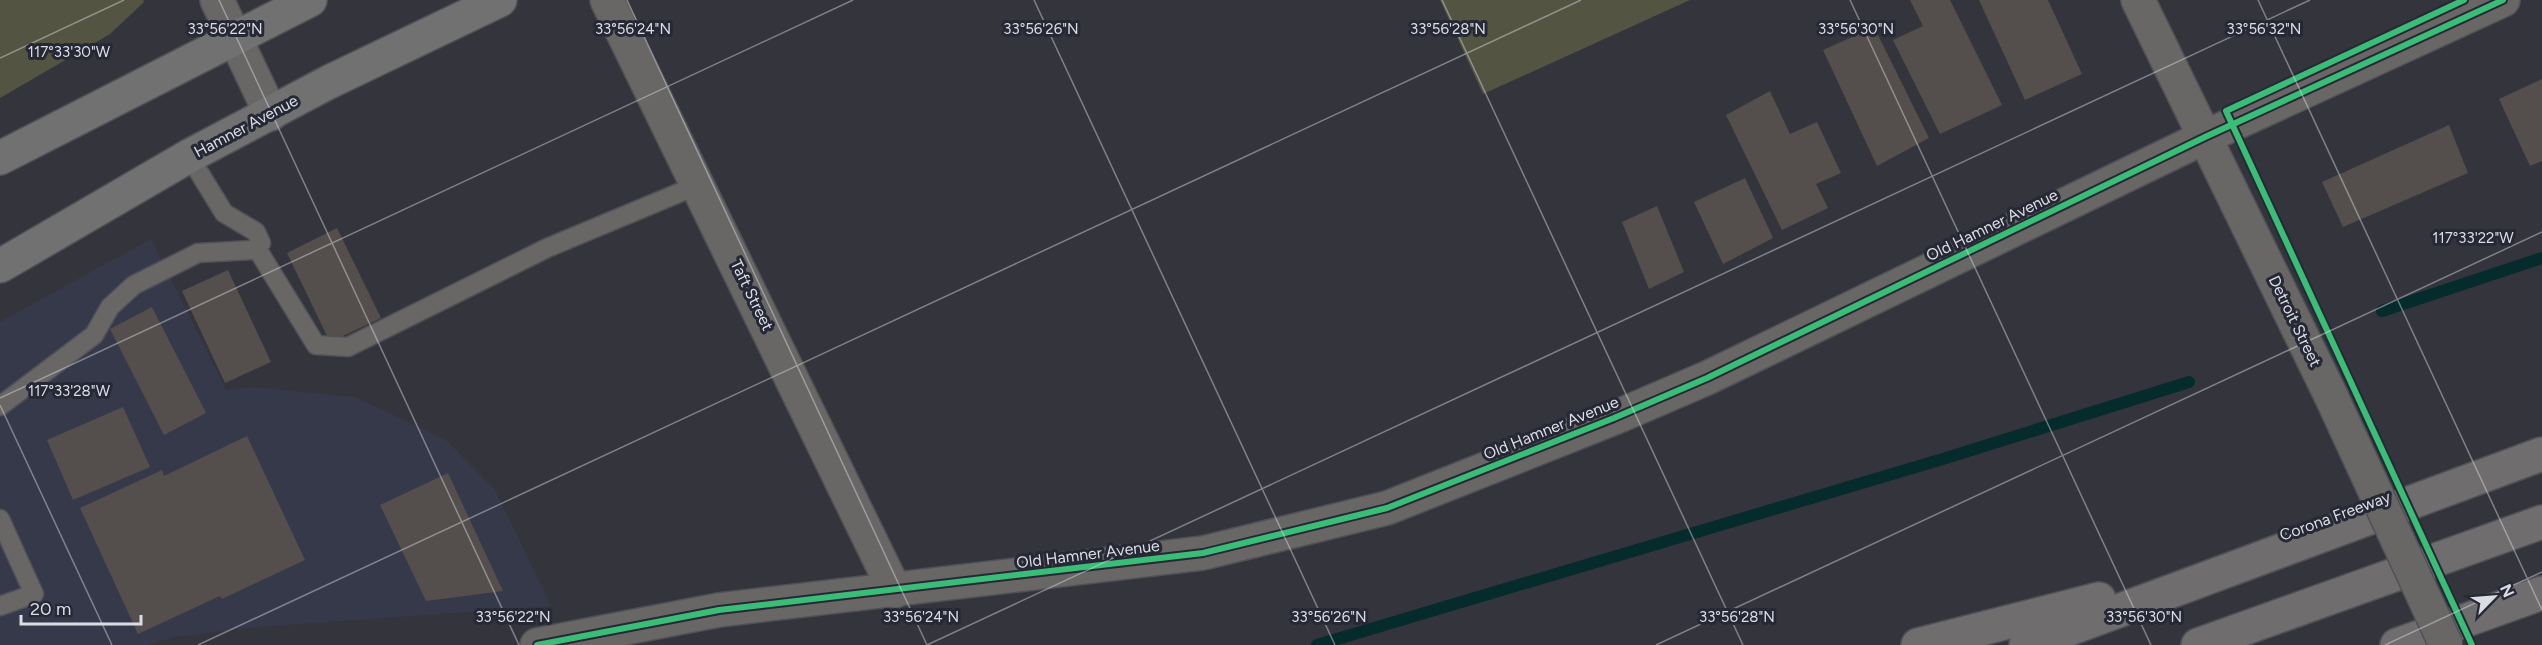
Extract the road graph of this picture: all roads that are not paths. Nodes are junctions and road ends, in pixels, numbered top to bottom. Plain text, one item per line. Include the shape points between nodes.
1 (217, 0) edge
2 (310, 0) edge
3 (500, 0) edge
4 (607, 0) edge
5 (2138, 0) edge
6 (2503, 0) edge
7 (236, 39) junction
8 (271, 114) junction
9 (2205, 137) junction
10 (189, 156) junction
11 (0, 158) edge
12 (698, 185) junction
13 (256, 248) junction
14 (0, 266) edge
15 (0, 406) edge
16 (2542, 454) edge
17 (0, 519) edge
18 (2542, 522) edge
19 (2272, 554) junction
20 (895, 591) junction
21 (2542, 593) edge
22 (0, 606) edge
23 (537, 645) edge
24 (1918, 645) edge
25 (2026, 645) edge
26 (2198, 645) edge
27 (2397, 645) edge
28 (2446, 645) edge

1 - 7 street
2 - 7 main road
3 - 8 main road, Hamner Avenue
4 - 12 street, Taft Street
5 - 9 street, Detroit Street
6 - 9 street, Old Hamner Avenue
7 - 8 street
7 - 11 main road
8 - 10 main road, Hamner Avenue
9 - 20 street, Old Hamner Avenue via 1707,378 1387,508 1203,553
9 - 28 street, Detroit Street, bridge
10 - 13 lane via 224,213 256,232 261,243
10 - 14 main road, Hamner Avenue
12 - 13 lane via 547,248 348,347 316,345
12 - 20 street, Taft Street
13 - 15 lane via 198,253 134,285 110,307 94,335
16 - 19 highway, Corona Freeway
17 - 22 lane via 34,594
18 - 26 highway
19 - 24 highway
19 - 25 highway, Corona Freeway
20 - 23 street, Old Hamner Avenue via 719,610
21 - 27 highway

